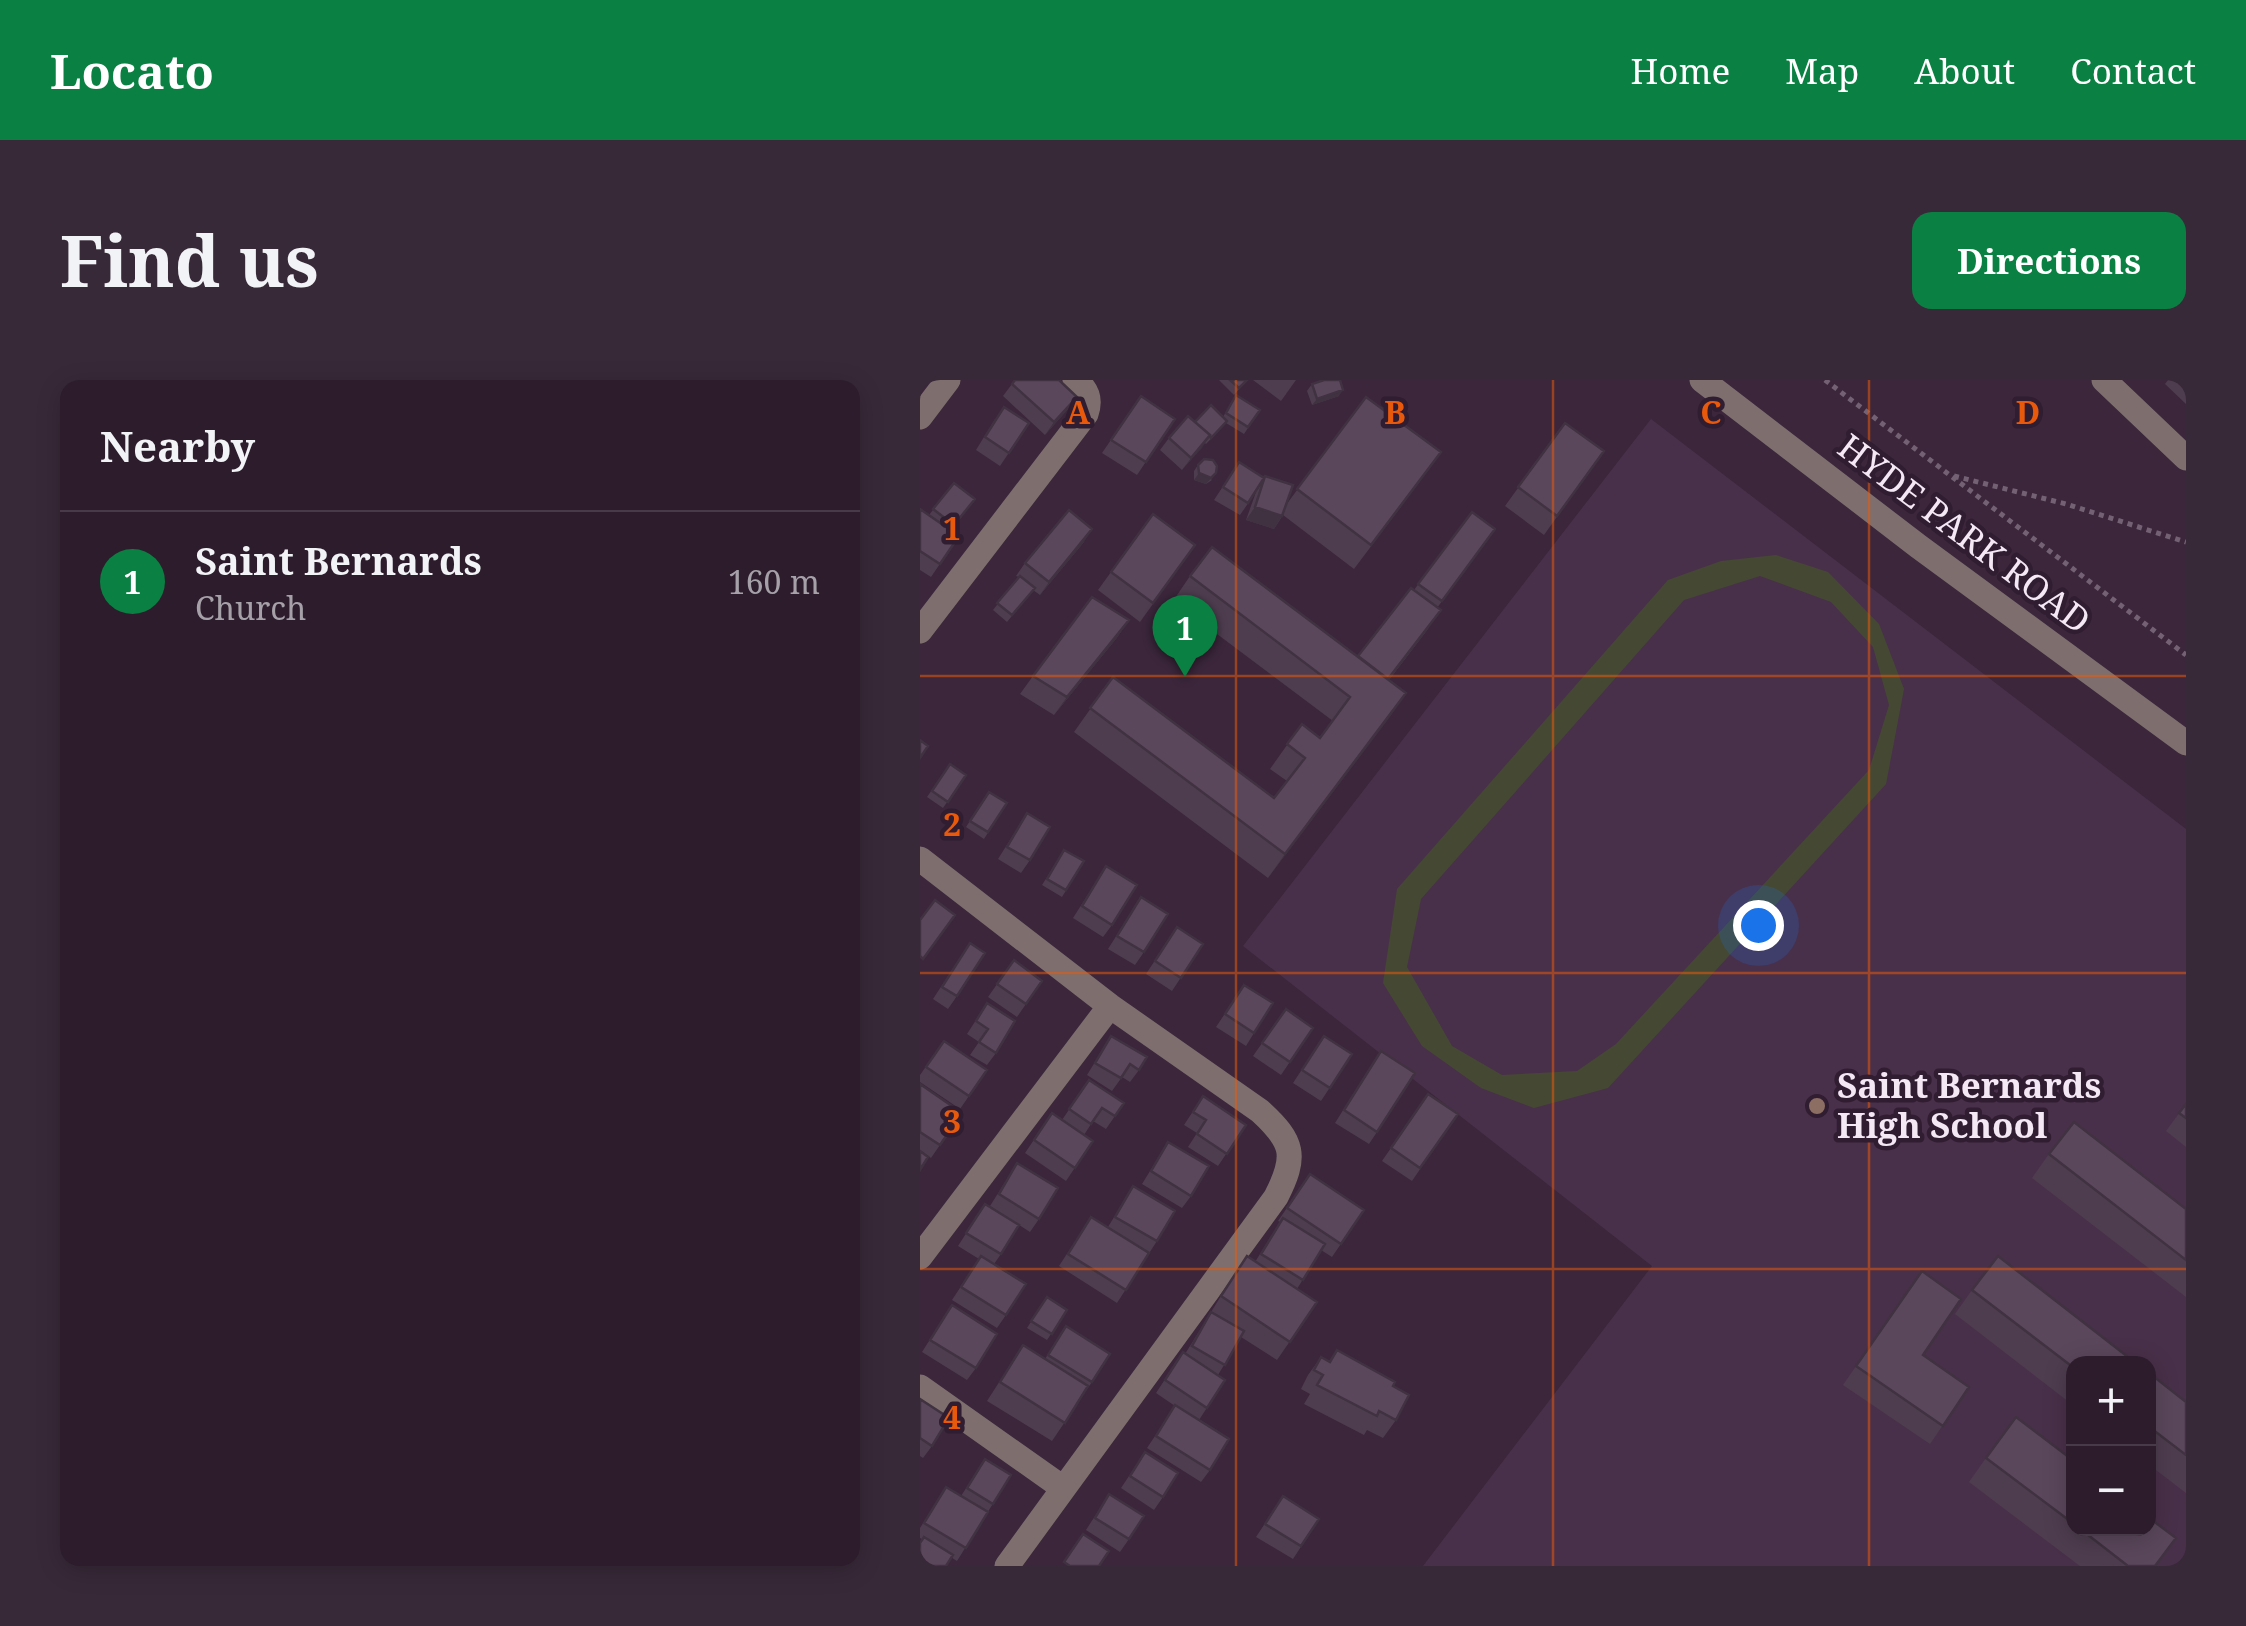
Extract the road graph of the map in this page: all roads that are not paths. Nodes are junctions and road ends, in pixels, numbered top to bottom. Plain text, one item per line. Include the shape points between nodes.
1 (948, 380) edge
2 (1075, 380) edge
3 (1702, 380) edge
4 (2104, 380) edge
5 (920, 417) edge
6 (2186, 458) edge
7 (920, 631) edge
8 (2186, 744) edge
9 (920, 859) edge
10 (1110, 1006) junction
11 (920, 1257) edge
12 (920, 1387) edge
13 (1063, 1488) junction
14 (1007, 1566) edge

1 - 5 street
2 - 7 street via 1088,395 1086,414
3 - 8 street, HYDE PARK ROAD
4 - 6 street
9 - 10 street
10 - 11 street
10 - 13 street via 1260,1111 1290,1147 1291,1169
12 - 13 street
13 - 14 street

